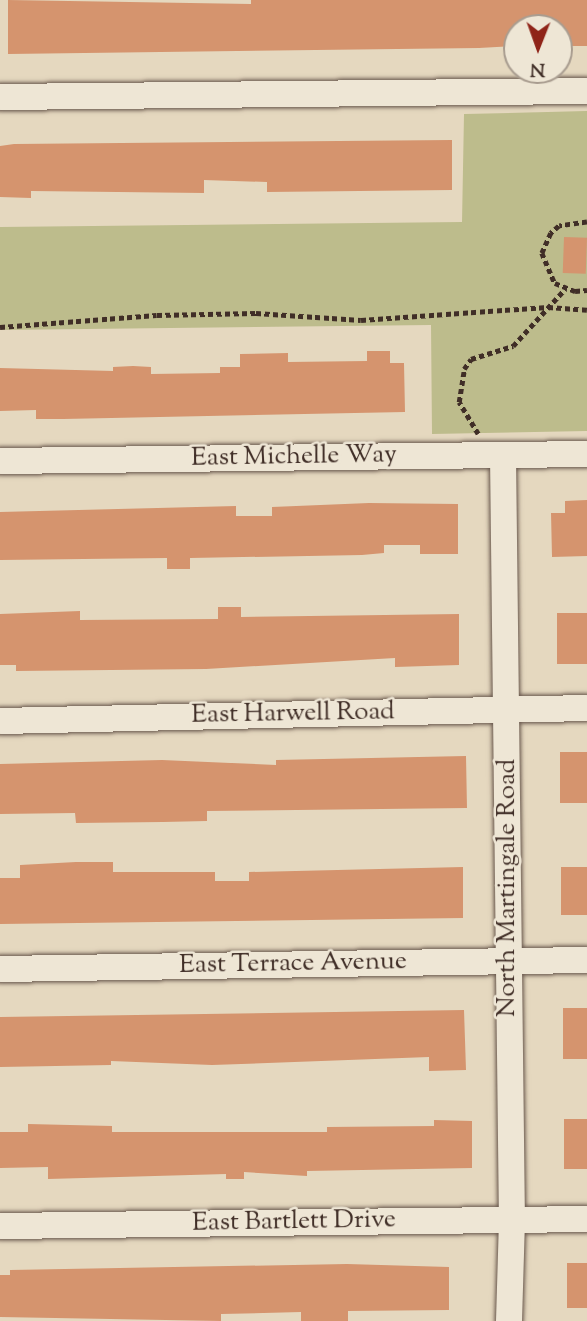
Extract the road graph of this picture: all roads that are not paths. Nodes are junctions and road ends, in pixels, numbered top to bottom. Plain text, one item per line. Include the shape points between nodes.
1 (587, 91) edge
2 (0, 97) edge
3 (587, 454) edge
4 (491, 455) junction
5 (0, 461) edge
6 (587, 708) edge
7 (506, 710) junction
8 (0, 721) edge
9 (587, 960) edge
10 (507, 961) junction
11 (0, 969) edge
12 (587, 1219) edge
13 (512, 1220) junction
14 (0, 1226) edge
15 (509, 1321) edge

1 - 2 street
3 - 4 street, East Michelle Way
4 - 5 street, East Michelle Way
4 - 7 street, North Martingale Road
6 - 7 street, East Harwell Road
7 - 8 street, East Harwell Road
7 - 10 street, North Martingale Road
9 - 10 street, East Terrace Avenue
10 - 11 street, East Terrace Avenue
10 - 13 street, North Martingale Road
12 - 13 street, East Bartlett Drive
13 - 14 street, East Bartlett Drive
13 - 15 street, North Martingale Road

